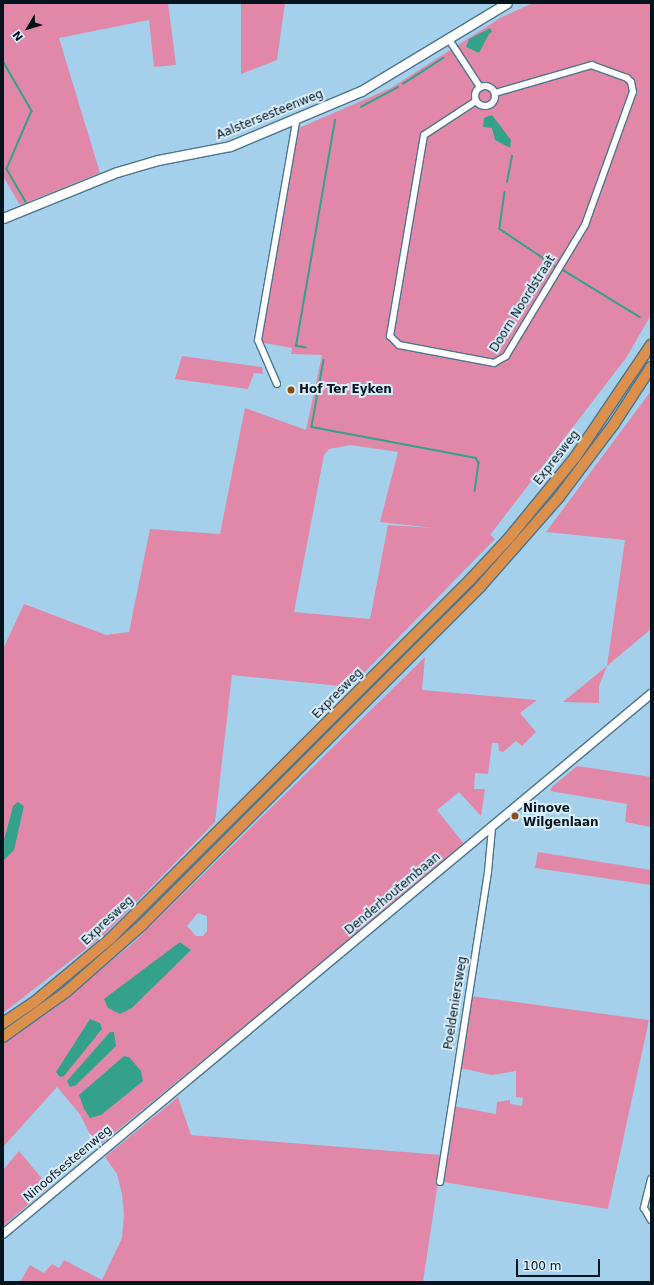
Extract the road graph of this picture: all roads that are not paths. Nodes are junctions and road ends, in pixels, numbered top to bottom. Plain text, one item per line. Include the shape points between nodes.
1 (507, 3) edge
2 (448, 38) junction
3 (480, 87) junction
4 (495, 92) junction
5 (476, 101) junction
6 (297, 116) junction
7 (3, 218) edge
8 (651, 345) edge
9 (651, 367) edge
10 (277, 384) dead end
11 (650, 696) edge
12 (492, 828) junction
13 (3, 1023) edge
14 (3, 1037) edge
15 (149, 1111) joint
16 (651, 1179) edge
17 (440, 1182) dead end
18 (651, 1220) edge
19 (3, 1234) edge

1 - 2 main road, Aalstersesteenweg
2 - 3 street
2 - 6 main road, Aalstersesteenweg via 361,91
3 - 4 street via 490,87
3 - 5 street via 475,94
4 - 5 street via 494,101 488,106 482,106
4 - 5 street, Doorn Noordstraat via 592,65 627,78 631,82 633,92 585,225 506,356 494,363 398,345 390,336 424,135
6 - 7 main road, Aalstersesteenweg via 213,151 158,160 117,172
6 - 10 street via 258,340
8 - 13 highway, Expresweg via 576,456 509,538 470,580 110,939 33,1003
9 - 14 highway, Expresweg via 614,424 559,497 480,587 133,933 66,992
11 - 12 street, Denderhoutembaan
12 - 15 street, Denderhoutembaan
12 - 17 street, Poeldeniersweg via 488,872
15 - 19 street, Ninoofsesteenweg
16 - 18 street via 644,1208

